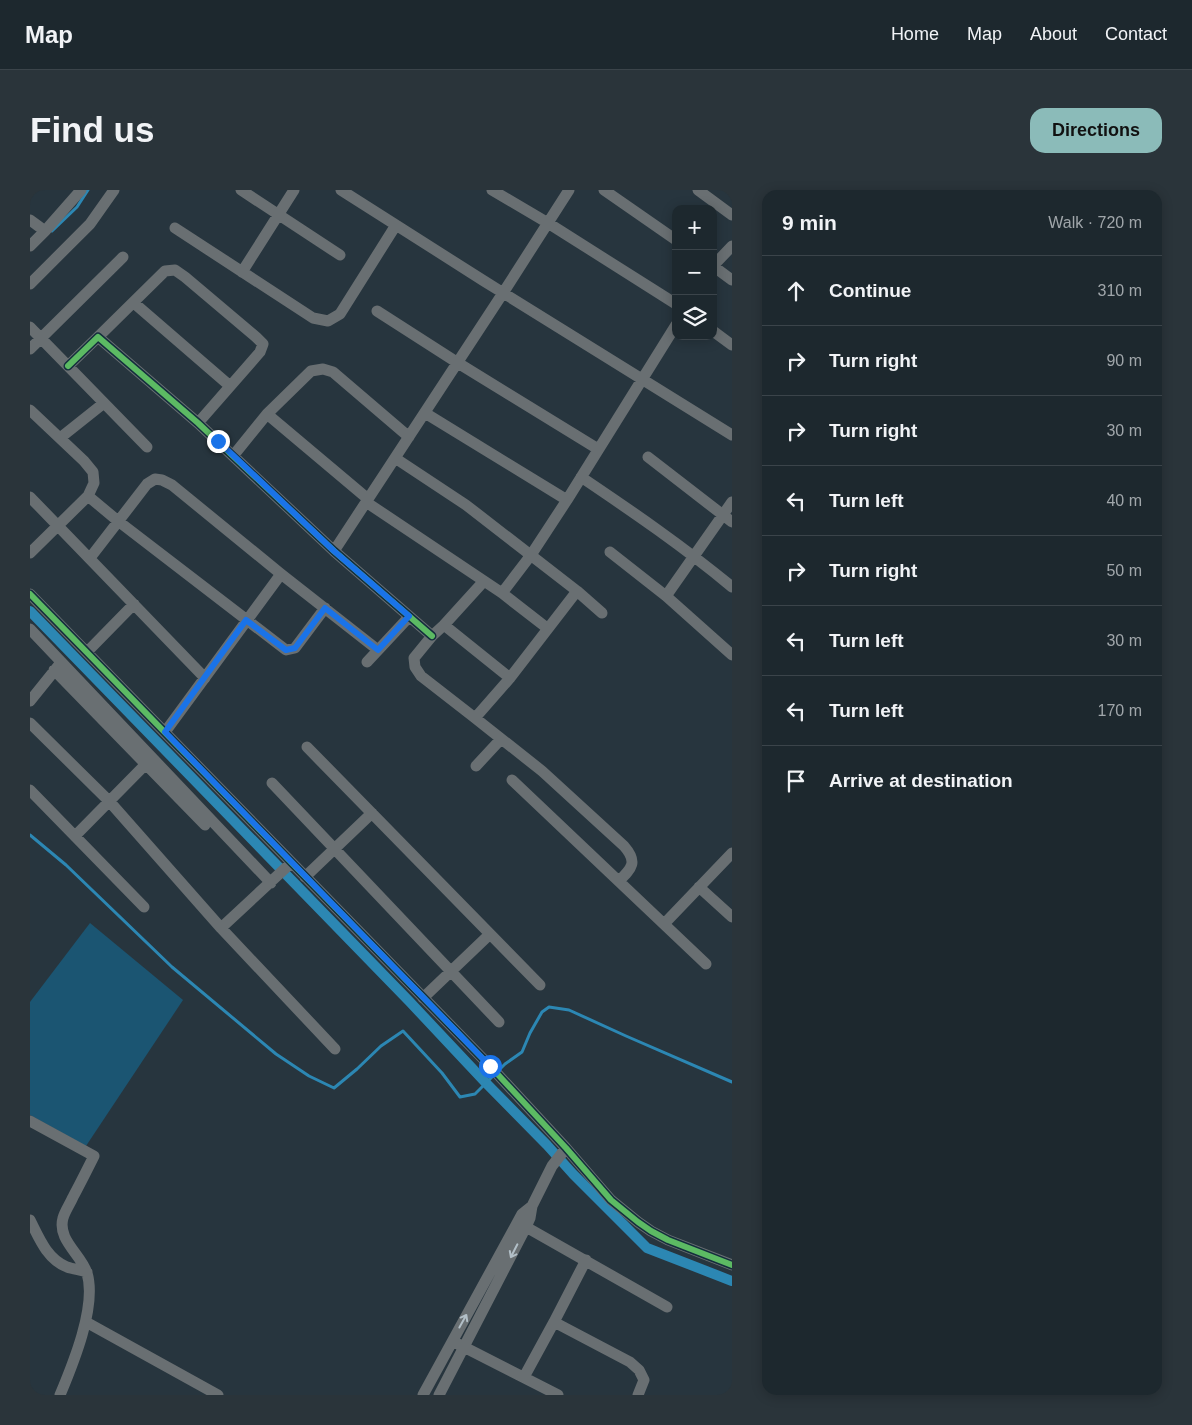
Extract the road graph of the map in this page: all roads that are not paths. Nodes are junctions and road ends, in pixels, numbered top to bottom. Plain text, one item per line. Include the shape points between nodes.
1 (80, 190) edge
2 (114, 190) edge
3 (241, 190) edge
4 (294, 190) edge
5 (341, 190) edge
6 (492, 190) edge
7 (570, 190) edge
8 (604, 190) edge
9 (698, 190) edge
10 (278, 214) junction
11 (732, 215) edge
12 (30, 220) edge
13 (548, 223) junction
14 (396, 225) junction
15 (175, 228) dead end
16 (45, 231) junction
17 (672, 237) edge
18 (30, 246) edge
19 (732, 246) edge
20 (340, 255) dead end
21 (123, 257) dead end
22 (717, 262) edge
23 (717, 269) edge
24 (242, 272) junction
25 (732, 280) edge
26 (30, 284) edge
27 (503, 293) junction
28 (672, 301) edge
29 (134, 303) junction
30 (377, 311) dead end
31 (30, 327) edge
32 (672, 331) edge
33 (717, 334) edge
34 (98, 337) junction
35 (41, 338) junction
36 (732, 345) edge
37 (30, 349) edge
38 (458, 363) junction
39 (68, 366) junction
40 (642, 378) junction
41 (230, 386) junction
42 (104, 403) junction
43 (30, 410) edge
44 (425, 413) junction
45 (268, 414) junction
46 (198, 422) junction
47 (732, 435) edge
48 (409, 437) junction
49 (60, 438) junction
50 (147, 447) dead end
51 (598, 449) junction
52 (233, 456) junction
53 (648, 457) dead end
54 (395, 458) junction
55 (581, 477) junction
56 (88, 496) junction
57 (30, 497) edge
58 (367, 500) junction
59 (567, 500) junction
60 (732, 502) edge
61 (728, 518) edge
62 (118, 521) junction
63 (58, 525) junction
64 (334, 551) junction
65 (610, 552) dead end
66 (30, 553) edge
67 (531, 555) junction
68 (694, 556) junction
69 (90, 558) junction
70 (281, 574) junction
71 (484, 581) junction
72 (732, 587) edge
73 (577, 591) junction
74 (502, 593) junction
75 (30, 594) edge
76 (666, 596) junction
77 (134, 604) junction
78 (325, 608) junction
79 (602, 612) dead end
80 (409, 616) junction
81 (246, 620) junction
82 (444, 625) junction
83 (547, 628) junction
84 (30, 629) edge
85 (432, 636) junction
86 (378, 650) junction
87 (87, 652) junction
88 (732, 655) edge
89 (367, 662) dead end
90 (58, 666) junction
91 (204, 678) junction
92 (510, 678) junction
93 (30, 701) edge
94 (474, 718) junction
95 (30, 723) edge
96 (165, 732) junction
97 (501, 739) junction
98 (307, 747) dead end
99 (146, 764) junction
100 (476, 766) dead end
101 (512, 780) dead end
102 (272, 783) dead end
103 (30, 790) edge
104 (109, 801) junction
105 (372, 813) junction
106 (205, 825) dead end
107 (75, 836) junction
108 (335, 849) junction
109 (732, 853) edge
110 (289, 865) junction
111 (305, 877) junction
112 (273, 881) junction
113 (619, 881) junction
114 (699, 887) junction
115 (144, 907) dead end
116 (732, 917) edge
117 (664, 924) junction
118 (221, 928) junction
119 (490, 934) junction
120 (706, 964) dead end
121 (451, 971) junction
122 (540, 985) dead end
123 (423, 998) junction
124 (499, 1022) dead end
125 (335, 1049) dead end
126 (30, 1121) edge
127 (564, 1150) junction
128 (532, 1206) junction
129 (30, 1220) edge
130 (526, 1227) junction
131 (586, 1260) junction
132 (732, 1265) edge
133 (87, 1272) junction
134 (667, 1307) dead end
135 (86, 1322) junction
136 (554, 1322) junction
137 (452, 1341) junction
138 (464, 1348) junction
139 (524, 1377) junction
140 (60, 1395) edge
141 (218, 1395) edge
142 (423, 1395) edge
143 (439, 1395) edge
144 (558, 1395) edge
145 (638, 1395) edge

1 - 16 street
2 - 26 street via 90,224
3 - 10 street
4 - 10 street
5 - 14 street
6 - 13 street
7 - 13 street
8 - 17 street
9 - 11 street
10 - 20 street
10 - 24 street
12 - 16 street
13 - 27 street
13 - 28 street
14 - 24 street via 340,314 328,321 313,318
14 - 27 street
15 - 24 street
16 - 18 street
19 - 22 street
21 - 35 street
23 - 25 street
27 - 38 street
27 - 40 street
29 - 34 street
29 - 41 street
29 - 41 street via 166,271 175,270 256,337 262,344 260,352
30 - 38 street
31 - 35 street
32 - 40 street
33 - 36 street
34 - 39 street
34 - 46 street
35 - 37 street
35 - 39 street
38 - 44 street
38 - 51 street
39 - 42 street
40 - 47 street
40 - 51 street
41 - 46 street
42 - 49 street
42 - 50 street
43 - 49 street
44 - 48 street
44 - 59 street
45 - 48 street via 311,371 323,369 333,372
45 - 52 street
45 - 58 street
46 - 52 street
48 - 54 street
49 - 56 street via 93,472 94,483
51 - 55 street
52 - 64 street
53 - 61 street
54 - 58 street
54 - 67 street via 466,505
55 - 59 street
55 - 68 street
56 - 62 street
56 - 63 street
57 - 63 street
58 - 64 street
58 - 71 street
59 - 67 street
60 - 61 street
61 - 68 street
62 - 69 street
62 - 70 street via 147,484 155,479 162,480
62 - 81 street
63 - 66 street
63 - 69 street
64 - 80 street
65 - 76 street
67 - 73 street
67 - 74 street
68 - 72 street
68 - 76 street
69 - 77 street
70 - 78 street
70 - 81 street
71 - 74 street
71 - 82 street
73 - 79 street
73 - 83 street
74 - 83 street
75 - 87 street
76 - 88 street
77 - 87 street
77 - 91 street
78 - 81 street via 295,648 286,650
78 - 86 street
80 - 85 street
80 - 86 street
81 - 91 street
82 - 85 street
82 - 92 street
83 - 92 street
84 - 90 street
85 - 94 street via 414,658 415,667 421,676
86 - 89 street
87 - 96 street
90 - 93 street
90 - 99 street
90 - 112 street
91 - 96 street
92 - 94 street
94 - 97 street
95 - 104 street
96 - 110 street
97 - 100 street
97 - 113 street via 542,771 629,852 632,865
98 - 105 street
99 - 104 street
99 - 106 street
101 - 113 street
102 - 108 street
103 - 107 street
104 - 107 street
104 - 118 street
105 - 108 street
105 - 119 street
107 - 115 street
108 - 111 street
108 - 121 street
109 - 114 street
110 - 111 street
110 - 112 street
111 - 123 street
112 - 118 street
113 - 117 street
114 - 116 street
114 - 117 street
117 - 120 street
118 - 125 street
119 - 121 street
119 - 122 street
121 - 123 street
121 - 124 street
123 - 127 street via 490,1066
126 - 133 street via 94,1156 62,1219 68,1244
127 - 128 street
127 - 132 street via 611,1200 638,1222 668,1240
128 - 130 street
137 -> 128 street via 522,1214
129 - 133 street via 54,1259
130 - 131 street
130 -> 138 street
131 - 134 street
131 - 136 street
133 - 135 street
135 - 140 street
135 - 141 street
136 - 139 street
136 - 145 street via 635,1366 644,1380
137 - 138 street
137 - 142 street
138 - 139 street
138 - 143 street
139 - 144 street

